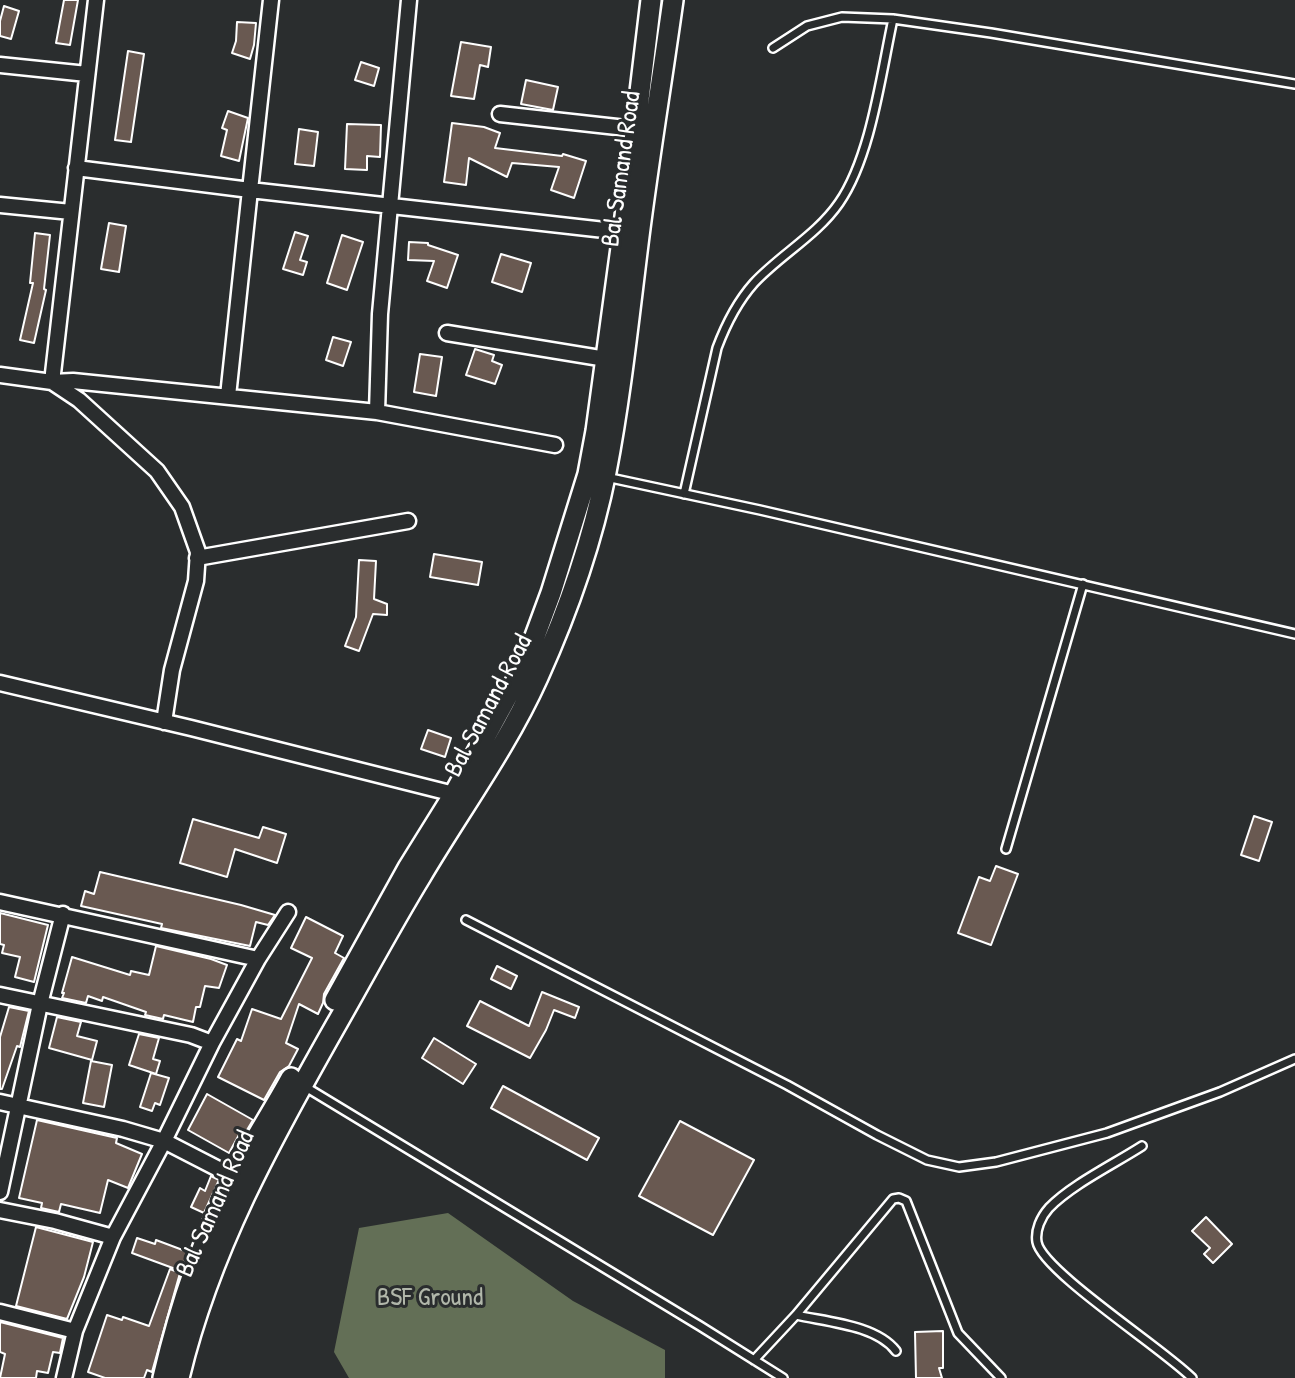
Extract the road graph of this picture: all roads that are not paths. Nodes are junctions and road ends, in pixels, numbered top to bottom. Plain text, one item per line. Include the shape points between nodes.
1 (96, 0) edge
2 (271, 0) edge
3 (409, 0) edge
4 (651, 0) edge
5 (673, 0) edge
6 (893, 19) junction
7 (773, 48) dead end
8 (0, 65) edge
9 (87, 74) junction
10 (1295, 84) edge
11 (500, 114) dead end
12 (635, 129) junction
13 (76, 169) junction
14 (250, 190) junction
15 (0, 205) edge
16 (390, 207) junction
17 (71, 212) junction
18 (631, 233) junction
19 (447, 333) dead end
20 (606, 359) junction
21 (0, 375) edge
22 (51, 382) junction
23 (228, 396) junction
24 (377, 412) junction
25 (555, 445) dead end
26 (605, 477) junction
27 (684, 494) junction
28 (408, 521) dead end
29 (197, 558) junction
30 (1083, 584) junction
31 (1295, 634) edge
32 (0, 683) edge
33 (164, 722) junction
34 (454, 794) junction
35 (1006, 849) dead end
36 (0, 902) edge
37 (288, 912) dead end
38 (63, 914) junction
39 (466, 920) dead end
40 (258, 959) junction
41 (0, 995) edge
42 (40, 1004) junction
43 (212, 1043) junction
44 (1295, 1059) edge
45 (297, 1081) junction
46 (0, 1102) edge
47 (18, 1106) junction
48 (164, 1141) junction
49 (1142, 1146) dead end
50 (234, 1177) junction
51 (0, 1192) edge
52 (0, 1209) edge
53 (113, 1237) junction
54 (0, 1312) edge
55 (796, 1315) junction
56 (75, 1331) junction
57 (179, 1343) junction
58 (896, 1351) dead end
59 (754, 1360) junction
60 (64, 1378) edge
61 (163, 1378) edge
62 (179, 1378) edge
63 (783, 1378) edge
64 (1001, 1378) edge
65 (1192, 1378) edge

1 - 9 street
2 - 14 street
3 - 16 street
4 - 12 main road, Bal Samand Road
5 - 18 main road, Bal Samand Road
6 - 7 lane via 842,17 807,26
6 - 10 lane
6 - 27 lane via 863,155 850,184 824,220 755,282 725,325
8 - 9 street
9 - 13 street
11 - 12 street
12 - 18 main road, Bal Samand Road
13 - 14 street
13 - 17 street
14 - 16 street
14 - 23 street
15 - 17 street
16 - 18 street
16 - 24 street
17 - 22 street
18 - 20 main road, Bal Samand Road
18 - 26 main road, Bal Samand Road via 621,377
19 - 20 street
20 - 34 main road, Bal Samand Road via 589,474 551,593 524,666
21 - 22 street
22 - 23 street
22 - 29 street via 79,400 158,471 183,507
23 - 24 street
24 - 25 street
26 - 27 lane
26 - 45 main road, Bal Samand Road via 565,611 520,715
27 - 30 lane
28 - 29 street
29 - 33 street
30 - 31 lane
30 - 35 lane
32 - 33 street
33 - 34 street
34 - 45 main road, Bal Samand Road via 402,880
36 - 38 street
37 - 40 street
38 - 40 street
38 - 42 street
39 - 44 lane via 877,1135 927,1160 959,1167 1107,1133
40 - 43 street
41 - 42 street
42 - 43 street
42 - 47 street
43 - 48 street
45 - 50 main road, Bal Samand Road
45 - 57 main road, Bal Samand Road
45 - 59 lane
46 - 47 street
47 - 48 street
47 - 51 street
48 - 50 street
48 - 53 street
49 - 65 lane via 1049,1208 1037,1229 1037,1243 1044,1257 1077,1287
50 - 57 main road, Bal Samand Road via 200,1255
52 - 53 street
53 - 56 street
54 - 56 street
55 - 58 lane via 870,1332
55 - 59 lane
55 - 64 lane via 893,1199 900,1198 912,1212 958,1332
56 - 60 street
57 - 61 main road, Bal Samand Road
57 - 62 main road, Bal Samand Road
59 - 63 lane

